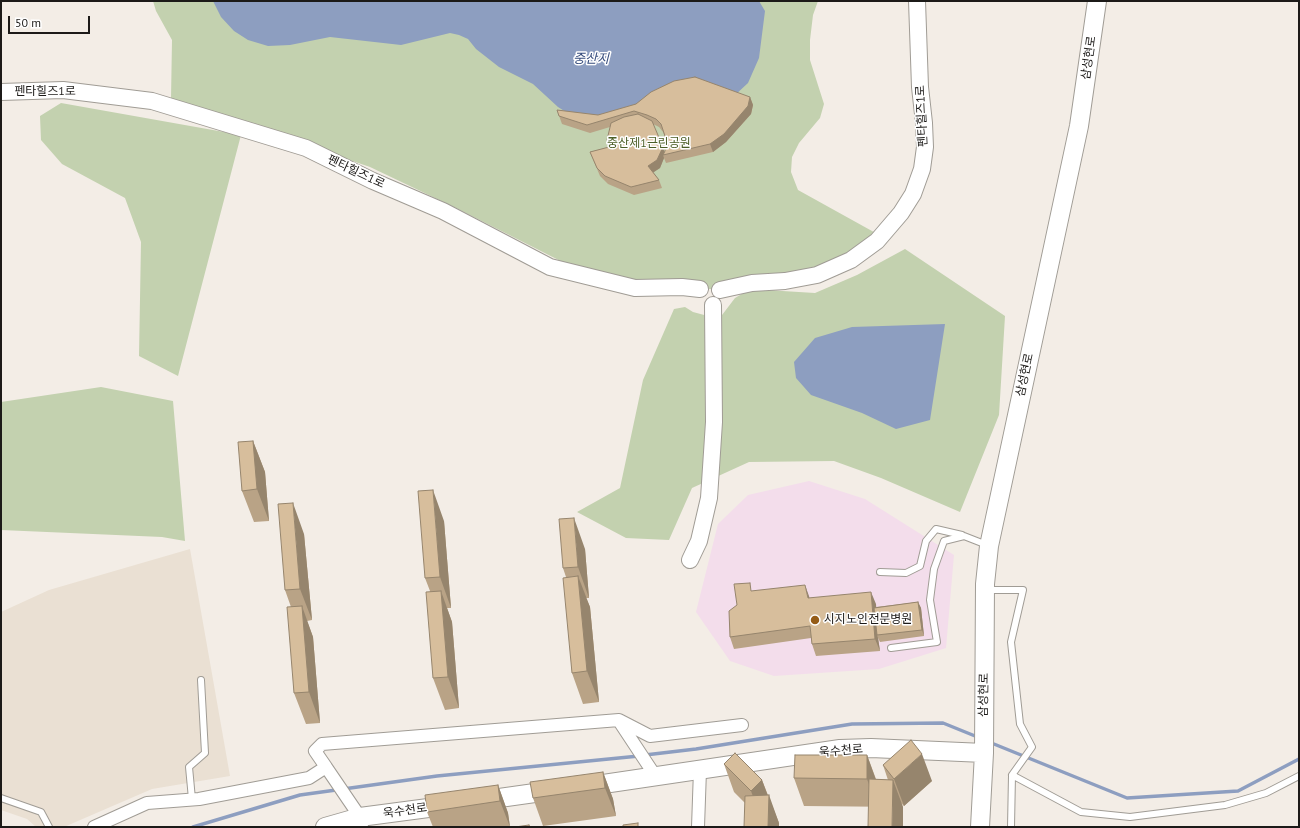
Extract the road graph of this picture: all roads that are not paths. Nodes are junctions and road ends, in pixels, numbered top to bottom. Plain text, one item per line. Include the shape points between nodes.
1 (917, 1) edge
2 (1097, 1) edge
3 (1, 92) edge
4 (700, 289) junction
5 (720, 290) junction
6 (713, 305) junction
7 (964, 536) junction
8 (989, 546) junction
9 (690, 560) dead end
10 (880, 572) dead end
11 (985, 590) junction
12 (891, 648) dead end
13 (201, 680) dead end
14 (619, 720) junction
15 (742, 724) dead end
16 (984, 753) junction
17 (326, 767) junction
18 (700, 770) junction
19 (1012, 775) junction
20 (656, 776) junction
21 (1299, 776) edge
22 (1, 798) edge
23 (192, 799) junction
24 (361, 822) edge
25 (49, 827) edge
26 (94, 827) edge
27 (325, 827) edge
28 (698, 827) edge
29 (980, 827) edge
30 (1011, 827) edge

1 - 5 street, 펜타힐즈1로 via 924,147 922,169 913,194 902,213 877,241 851,260 818,275 752,283
2 - 8 main road, 삼성현로 via 1079,126
3 - 4 street, 펜타힐즈1로 via 63,90 152,101 306,148 372,181 443,211 550,267 635,288
4 - 5 street via 712,283
4 - 6 street via 699,297 703,303
5 - 6 street via 719,301
6 - 9 street via 714,422 709,498 699,541
7 - 8 lane
7 - 10 lane via 936,529 926,541 920,566 906,573
7 - 12 lane via 944,541 934,569 930,600 937,642
8 - 11 main road, 삼성현로
11 - 16 main road, 삼성현로
11 - 19 lane via 1023,590 1011,642 1020,724 1032,747
13 - 23 lane via 205,752 189,767
14 - 15 street via 650,736
14 - 17 street via 322,744 315,751
14 - 20 street
16 - 18 main road, 욱수천로 via 871,748
16 - 29 main road, 삼성현로
17 - 23 street via 309,778
17 - 24 street
18 - 20 main road, 욱수천로
18 - 28 street
19 - 21 lane via 1081,812 1130,817 1225,805 1266,793
19 - 30 lane
20 - 24 main road, 욱수천로
22 - 25 lane via 41,812
23 - 26 street via 147,804
24 - 27 main road, 욱수천로

